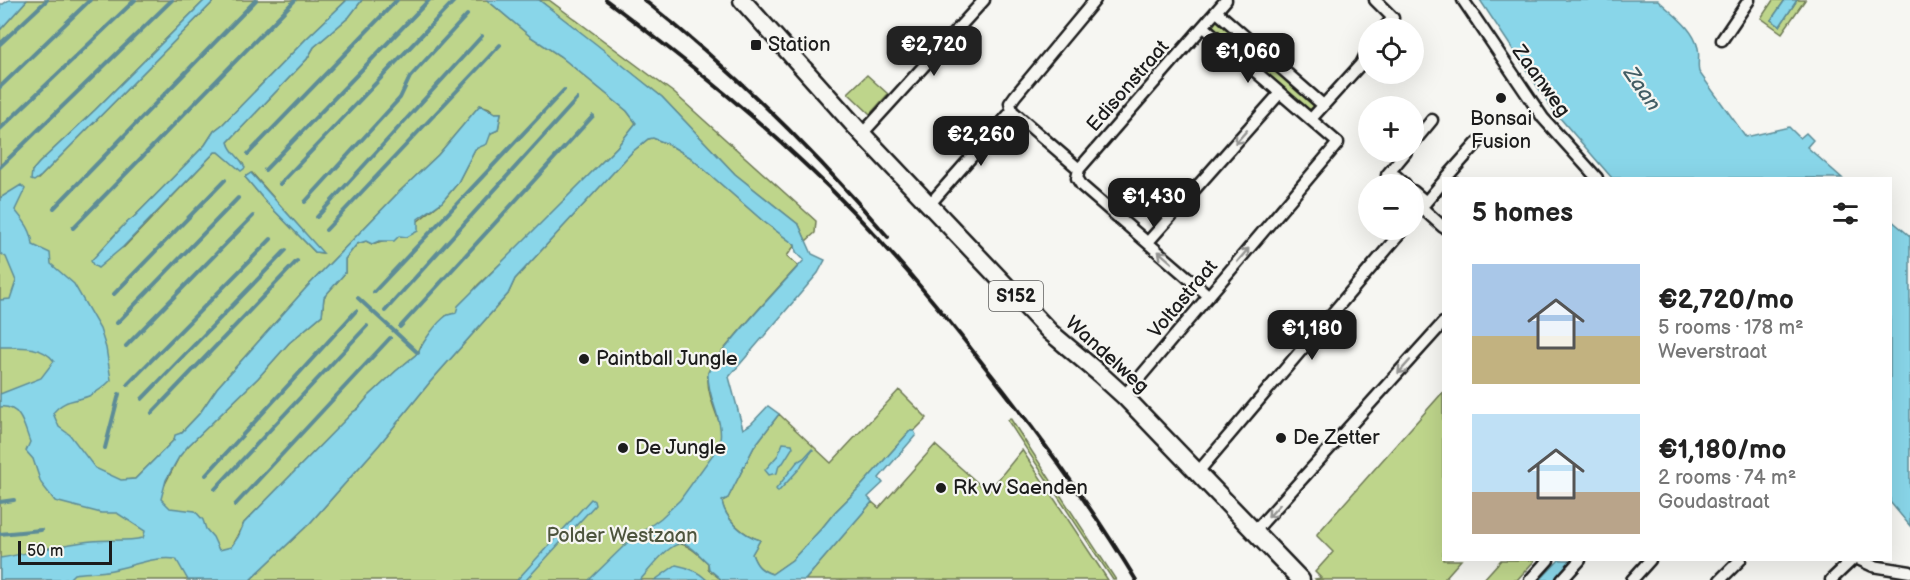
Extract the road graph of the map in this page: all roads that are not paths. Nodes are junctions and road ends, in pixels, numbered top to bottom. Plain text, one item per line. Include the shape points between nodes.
1 (742, 0) edge
2 (984, 0) edge
3 (1095, 0) edge
4 (1226, 0) edge
5 (1375, 0) edge
6 (1463, 0) edge
7 (1749, 0) edge
8 (1217, 12) junction
9 (1394, 18) edge
10 (1204, 27) junction
11 (1722, 40) dead end
12 (1358, 66) edge
13 (1280, 93) junction
14 (1323, 105) junction
15 (1012, 111) junction
16 (1311, 119) junction
17 (1432, 120) dead end
18 (1424, 130) edge
19 (862, 134) junction
20 (1478, 142) dead end
21 (1079, 169) junction
22 (1447, 177) edge
23 (1596, 177) edge
24 (1442, 183) edge
25 (1424, 204) edge
26 (929, 205) junction
27 (1424, 206) edge
28 (1442, 226) edge
29 (1395, 240) edge
30 (1148, 243) junction
31 (1209, 296) junction
32 (1442, 324) edge
33 (1124, 396) junction
34 (1198, 472) junction
35 (1255, 531) junction
36 (1547, 561) edge
37 (1579, 561) edge
38 (1649, 561) edge
39 (1739, 561) edge
40 (1851, 561) edge
41 (1862, 561) edge
42 (1903, 574) edge
43 (1301, 580) edge
44 (1530, 580) edge
45 (1562, 580) edge
46 (1632, 580) edge
47 (1720, 580) edge
48 (1831, 580) edge

1 - 19 main road, Wandelweg / S152
2 - 19 street
3 - 15 street via 1015,96 1010,103
4 - 8 street, Edisonstraat
5 - 9 street
6 - 23 street, Zaanweg via 1543,118
7 - 11 street
8 - 10 street, Edisonstraat
8 - 14 street
10 - 13 street
10 - 21 street, Edisonstraat
12 - 14 street
13 - 16 street
13 -> 30 street
14 - 16 street
15 - 21 street
15 - 26 street
31 -> 16 street, Voltastraat via 1338,142
17 - 18 street
19 - 26 main road, Wandelweg / S152
20 - 22 street
21 - 30 street via 1077,178 1082,186
24 - 25 street
26 - 33 main road, Wandelweg / S152 via 1050,332
27 - 28 street
29 - 34 street
31 -> 30 street
31 - 33 street, Voltastraat
32 -> 35 street
33 - 34 main road, Wandelweg / S152
34 - 35 main road, Wandelweg / S152
35 - 43 main road, Wandelweg / S152
36 - 44 street
37 - 45 street
38 - 46 street
39 - 47 street
40 - 48 street
41 - 42 street

